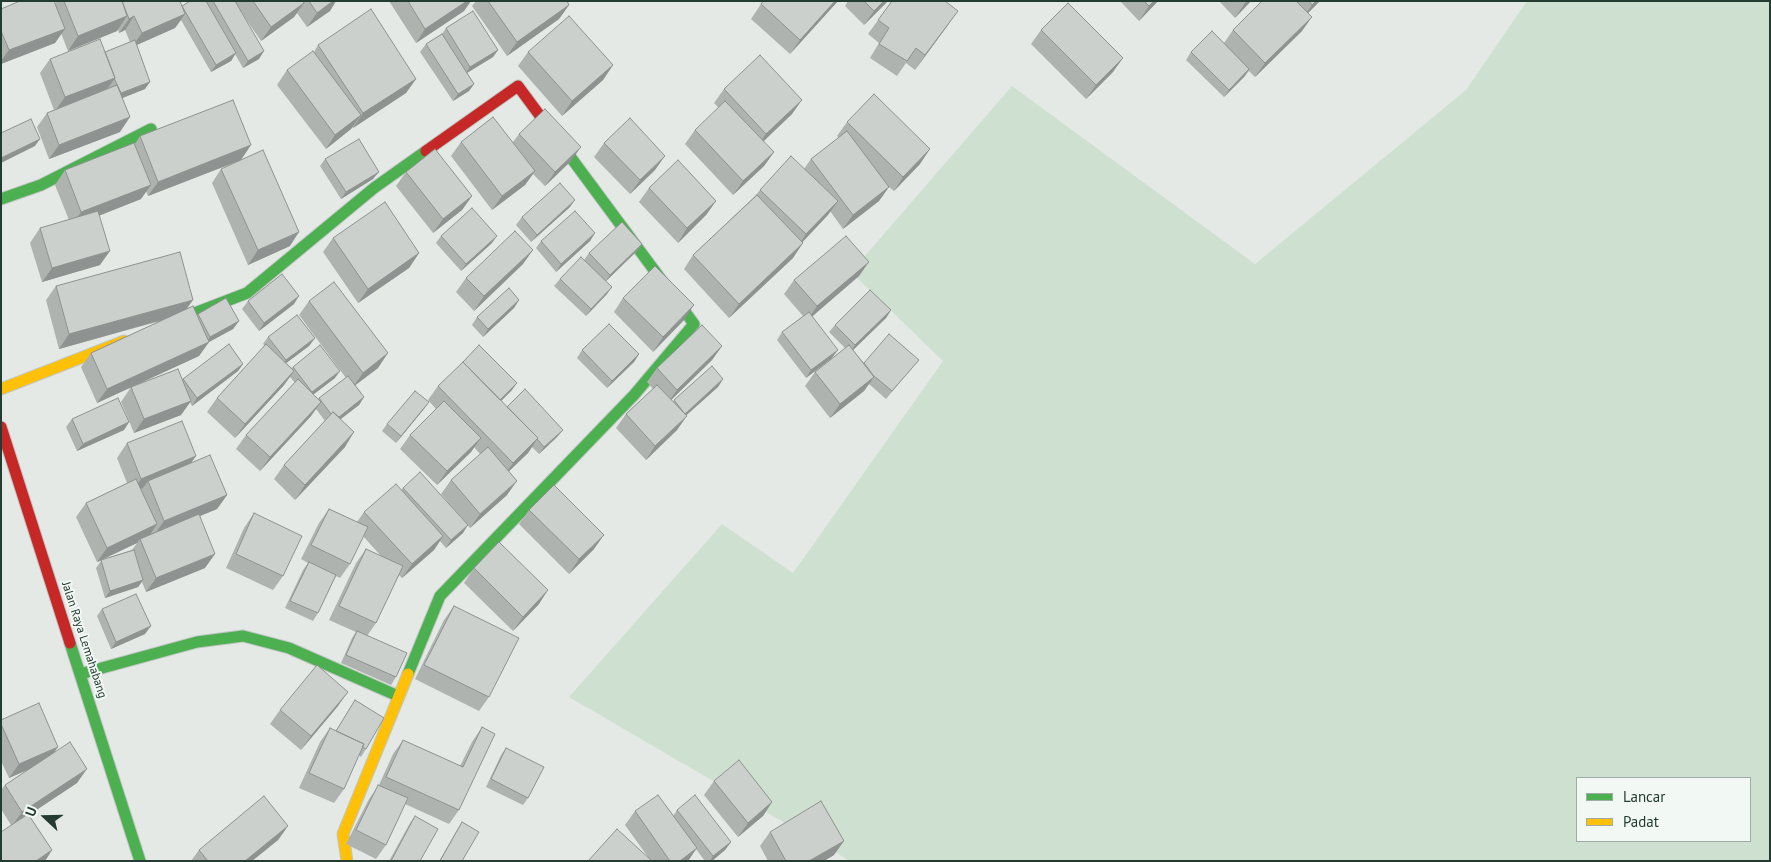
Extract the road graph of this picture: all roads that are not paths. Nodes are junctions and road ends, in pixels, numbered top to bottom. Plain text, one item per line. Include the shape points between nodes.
1 (151, 129) dead end
2 (1, 199) edge
3 (1, 389) edge
4 (1, 427) edge
5 (80, 674) junction
6 (398, 696) junction
7 (140, 861) edge
8 (347, 861) edge

1 - 2 street via 41,185
3 - 6 street via 247,292 374,188 518,86 694,324 634,395 440,596
4 - 5 street, Jalan Raya Lemahabang
5 - 6 street via 197,642 243,636 289,648
5 - 7 street, Jalan Raya Lemahabang
6 - 8 street via 343,834

